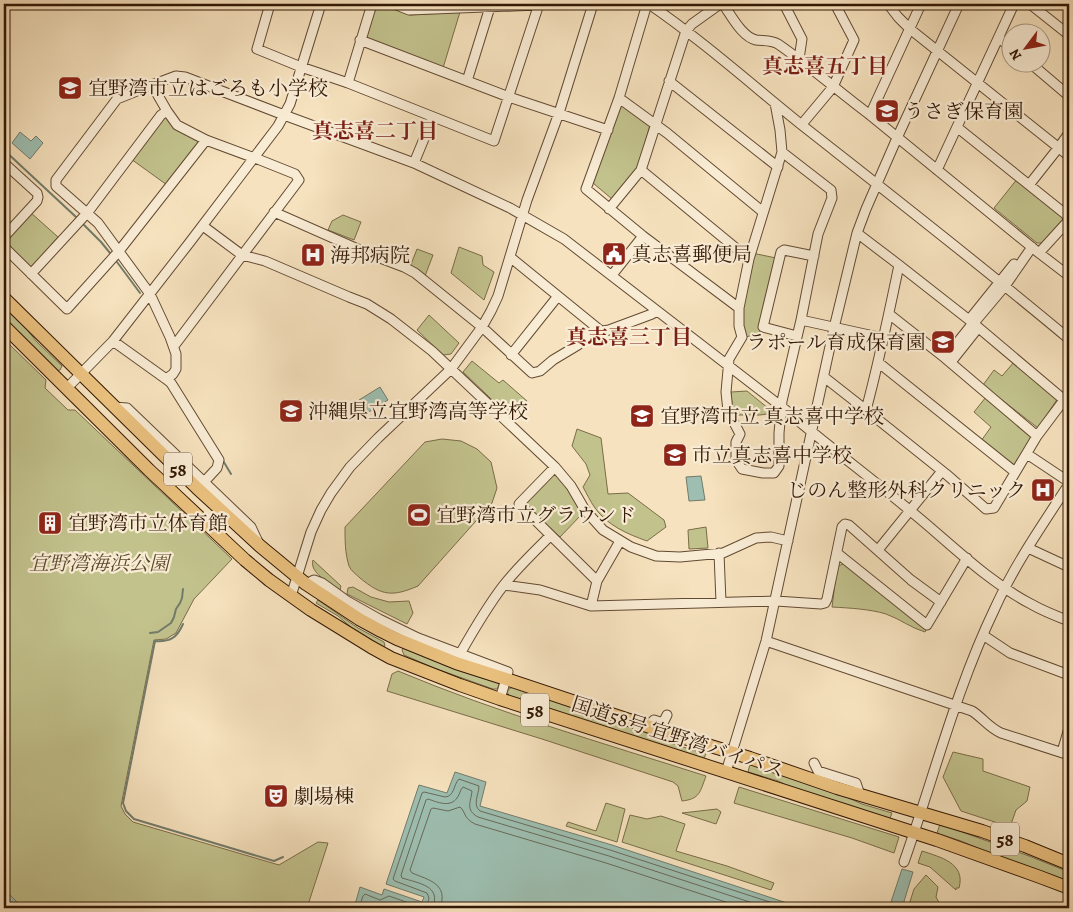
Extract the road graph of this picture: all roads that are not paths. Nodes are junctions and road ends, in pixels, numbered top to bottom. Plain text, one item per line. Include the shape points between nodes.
1 (270, 4) edge
2 (321, 4) edge
3 (372, 4) edge
4 (394, 4) edge
5 (538, 4) edge
6 (593, 4) edge
7 (648, 4) edge
8 (721, 4) edge
9 (835, 4) edge
10 (888, 4) edge
11 (921, 4) edge
12 (959, 4) edge
13 (1014, 4) edge
14 (1030, 4) edge
15 (787, 5) edge
16 (490, 7) junction
17 (1040, 7) edge
18 (910, 29) junction
19 (686, 31) junction
20 (1069, 35) edge
21 (999, 38) joint
22 (360, 40) junction
23 (938, 51) junction
24 (799, 59) junction
25 (301, 67) junction
26 (1041, 72) edge
27 (466, 81) junction
28 (670, 81) junction
29 (348, 83) junction
30 (978, 83) junction
31 (152, 84) junction
32 (833, 87) junction
33 (1069, 96) edge
34 (509, 97) junction
35 (619, 98) junction
36 (775, 103) junction
37 (167, 111) junction
38 (559, 113) junction
39 (284, 115) junction
40 (870, 115) junction
41 (433, 117) junction
42 (802, 124) junction
43 (655, 125) junction
44 (958, 128) junction
45 (608, 130) junction
46 (1069, 133) edge
47 (897, 138) junction
48 (206, 140) junction
49 (1059, 147) junction
50 (782, 152) junction
51 (1069, 156) edge
52 (254, 158) junction
53 (414, 163) junction
54 (7, 166) edge
55 (778, 167) junction
56 (641, 170) junction
57 (937, 170) junction
58 (4, 178) edge
59 (877, 184) junction
60 (1029, 185) junction
61 (610, 209) junction
62 (88, 212) junction
63 (274, 212) junction
64 (763, 212) junction
65 (523, 216) junction
66 (1069, 216) edge
67 (1069, 220) edge
68 (203, 226) junction
69 (857, 233) junction
70 (643, 236) junction
71 (4, 238) edge
72 (4, 247) edge
73 (1033, 249) junction
74 (119, 251) junction
75 (242, 255) junction
76 (814, 256) junction
77 (510, 257) junction
78 (749, 259) junction
79 (899, 265) junction
80 (31, 274) junction
81 (612, 275) junction
82 (1069, 276) edge
83 (1002, 284) junction
84 (150, 294) junction
85 (558, 296) junction
86 (6, 299) edge
87 (739, 308) junction
88 (657, 310) junction
89 (889, 314) junction
90 (801, 320) junction
91 (973, 324) junction
92 (482, 328) junction
93 (834, 328) junction
94 (6, 330) edge
95 (601, 331) junction
96 (797, 336) junction
97 (883, 338) junction
98 (1069, 339) edge
99 (113, 341) junction
100 (174, 346) junction
101 (511, 354) junction
102 (948, 360) junction
103 (878, 363) junction
104 (728, 364) junction
105 (451, 369) junction
106 (81, 374) junction
107 (824, 378) junction
108 (166, 379) junction
109 (67, 388) junction
110 (1066, 402) edge
111 (114, 407) junction
112 (782, 407) junction
113 (866, 410) junction
114 (812, 433) junction
115 (1037, 436) junction
116 (1027, 454) junction
117 (555, 467) junction
118 (942, 471) junction
119 (1016, 472) junction
120 (204, 482) junction
121 (1069, 483) edge
122 (910, 510) junction
123 (550, 536) junction
124 (620, 541) junction
125 (788, 541) junction
126 (260, 546) junction
127 (1028, 548) junction
128 (878, 550) junction
129 (719, 553) junction
130 (837, 553) junction
131 (967, 558) junction
132 (1069, 567) edge
133 (302, 581) junction
134 (598, 581) junction
135 (504, 585) junction
136 (1004, 588) junction
137 (291, 596) junction
138 (776, 601) junction
139 (721, 602) junction
140 (940, 602) junction
141 (591, 606) junction
142 (1069, 621) edge
143 (983, 634) junction
144 (766, 641) junction
145 (460, 654) junction
146 (1069, 675) edge
147 (506, 680) junction
148 (500, 699) junction
149 (955, 706) junction
150 (667, 715) dead end
151 (648, 726) junction
152 (1069, 728) edge
153 (732, 753) junction
154 (1066, 754) edge
155 (814, 762) dead end
156 (726, 772) junction
157 (860, 795) junction
158 (921, 813) junction
159 (914, 833) junction
160 (904, 862) dead end
161 (1069, 864) edge
162 (1069, 888) edge

1 - 25 street via 257,49
2 - 25 street
3 - 22 street
4 - 16 street via 409,10
5 - 16 street
5 - 34 street
6 - 38 street
7 - 19 street
7 - 35 street
8 - 19 street
8 - 24 street via 747,36 775,42
9 - 32 street via 854,40
10 - 18 street
11 - 18 street
12 - 23 street
13 - 21 street
14 - 17 street
15 - 24 street via 802,39
16 - 27 street
17 - 20 street
18 - 23 street
18 - 40 street
19 - 28 street
19 - 36 street
21 - 30 street
22 - 27 street
22 - 29 street
23 - 30 street
23 - 47 street
24 - 32 street
25 - 29 street
25 - 39 street
26 - 33 street
27 - 34 street
28 - 43 street
28 - 55 street
29 - 41 street
30 - 44 street
30 - 49 street
31 - 37 street
31 - 39 street via 176,76 185,77
31 - 62 street via 117,99 56,180 56,186
32 - 40 street
32 - 42 street
34 - 38 street
34 - 41 street via 494,141
35 - 43 street
35 - 45 street
36 - 42 street
36 - 50 street
37 - 48 street via 177,125
37 - 62 street
38 - 45 street
38 - 65 street
39 - 52 street
39 - 53 street
40 - 47 street
41 - 53 street
42 - 59 street
43 - 56 street
43 - 64 street
44 - 57 street
44 - 60 street
45 - 61 street via 586,189
46 - 49 street
47 - 57 street
47 - 59 street
48 - 52 street
48 - 74 street
49 - 51 street
49 - 60 street
50 - 55 street
50 - 76 street via 831,190 832,198 818,234
52 - 63 street via 295,174 298,180
52 - 68 street
53 - 65 street
54 - 58 street
54 - 71 street via 38,197
55 - 64 street
56 - 61 street
56 - 78 street
57 - 73 street
59 - 69 street
59 - 83 street
60 - 66 street
61 - 70 street
62 - 74 street
62 - 80 street
63 - 75 street
63 - 92 street via 415,273
64 - 78 street
65 - 77 street
65 - 81 street via 564,239
67 - 73 street
68 - 75 street
68 - 84 street
69 - 79 street
69 - 93 street
70 - 81 street
70 - 87 street
72 - 80 street
73 - 82 street
73 - 83 street
74 - 80 street via 67,309
74 - 84 street
75 - 100 street
75 - 105 street via 265,261 372,307
76 - 90 street
76 - 96 street via 781,252 763,327
77 - 85 street
77 - 92 street via 498,296
78 - 87 street
79 - 89 street
79 - 91 street
81 - 88 street
83 - 91 street
83 - 98 street
84 - 99 street
84 - 100 street
85 - 95 street
85 - 101 street
86 - 106 highway, 国道58号 宜野湾バイパス / 58
87 - 104 street via 742,337
88 - 95 street
88 - 104 street
89 - 97 street
89 - 102 street
90 - 93 street
90 - 96 street
91 - 102 street
91 - 110 street
92 - 101 street
92 - 105 street
93 - 97 street
93 - 107 street
94 - 109 highway, 国道58号 宜野湾バイパス / 58
95 - 101 street via 589,333 578,345 540,371 532,373
96 - 112 street
97 - 103 street
99 - 106 street
99 - 108 street
100 - 108 street via 176,369
102 - 115 street
103 - 113 street
103 - 119 street
104 - 112 street
104 - 112 street via 728,410 740,434 736,442 736,460 742,468 774,473 779,466
105 - 117 street
105 - 133 street via 378,438 331,493 311,532
106 - 109 street
106 - 111 highway, 国道58号 宜野湾バイパス / 58
107 - 113 street
107 - 114 street
108 - 120 street via 219,460 217,468
109 - 137 highway, 国道58号 宜野湾バイパス / 58 via 204,522
110 - 115 street
111 - 120 street via 127,408
111 - 126 highway, 国道58号 宜野湾バイパス / 58
112 - 114 street
113 - 118 street
114 - 122 street
114 - 125 street
115 - 116 street
116 - 119 street
116 - 121 street
117 - 123 street via 519,504
117 - 124 street via 592,519
118 - 119 street via 986,509 994,508
118 - 122 street
120 - 126 street via 251,527
121 - 127 street
122 - 128 street
122 - 131 street
123 - 134 street
123 - 135 street
124 - 129 street via 656,556
124 - 134 street
125 - 129 street via 756,538
125 - 138 street
126 - 133 highway, 国道58号 宜野湾バイパス / 58
127 - 132 street
127 - 136 street
128 - 130 street via 844,524
128 - 140 street
129 - 139 street
130 - 138 street via 824,603
130 - 140 street via 927,625
131 - 136 street
131 - 140 street
133 - 137 street
133 - 145 street via 322,583 378,619
133 - 147 highway, 国道58号 宜野湾バイパス / 58 via 397,640
134 - 141 street
135 - 141 street via 540,590
135 - 145 street
136 - 142 street
136 - 143 street
137 - 148 highway, 国道58号 宜野湾バイパス / 58 via 391,658
138 - 139 street
138 - 144 street
139 - 141 street
143 - 146 street via 1010,653
143 - 149 street
144 - 149 street
144 - 153 street
145 - 147 street via 508,672
147 - 148 street
147 - 151 highway, 国道58号 宜野湾バイパス / 58
148 - 156 highway, 国道58号 宜野湾バイパス / 58
149 - 154 street via 979,715 992,729 1001,733
149 - 158 street
150 - 151 street via 663,723 654,720
151 - 153 highway, 国道58号 宜野湾バイパス / 58
152 - 154 street
153 - 156 street
153 - 157 highway, 国道58号 宜野湾バイパス / 58
155 - 157 street via 818,771 856,783
156 - 159 highway, 国道58号 宜野湾バイパス / 58
157 - 158 highway, 国道58号 宜野湾バイパス / 58
158 - 159 street
158 - 161 highway, 国道58号 宜野湾バイパス / 58 via 982,831
159 - 160 street
159 - 162 highway, 国道58号 宜野湾バイパス / 58

